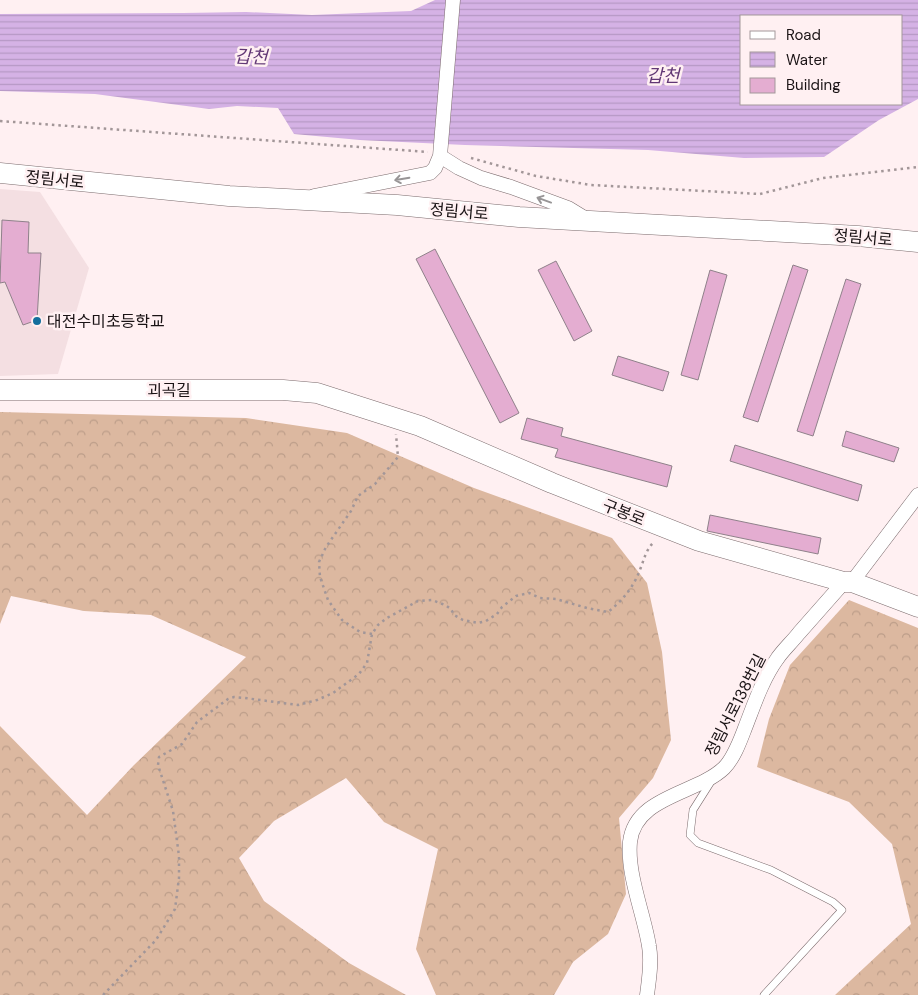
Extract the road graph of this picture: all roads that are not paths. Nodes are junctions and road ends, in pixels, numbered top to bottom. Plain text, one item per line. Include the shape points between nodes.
1 (453, 0) edge
2 (441, 152) junction
3 (0, 173) edge
4 (304, 200) junction
5 (589, 220) junction
6 (918, 242) edge
7 (0, 390) edge
8 (336, 398) joint
9 (918, 495) edge
10 (848, 582) junction
11 (918, 608) edge
12 (714, 777) junction
13 (647, 995) edge
14 (764, 995) edge

1 - 2 street
2 -> 4 street via 430,173 318,194
5 -> 2 street via 568,208 458,168
3 - 4 street, 정림서로 via 229,196
4 - 5 street, 정림서로
5 - 6 street, 정림서로
7 - 8 street, 괴곡길 via 283,390
8 - 10 street, 구봉로 via 420,426 699,541
9 - 10 street, 정림서로138번길
10 - 11 street, 구봉로
10 - 12 street, 정림서로138번길 via 777,658 762,684 739,743 726,766
12 - 13 street, 정림서로138번길 via 648,810 634,825 631,859 650,947
12 - 14 lane via 693,810 690,835 698,844 771,870 833,902 842,910

